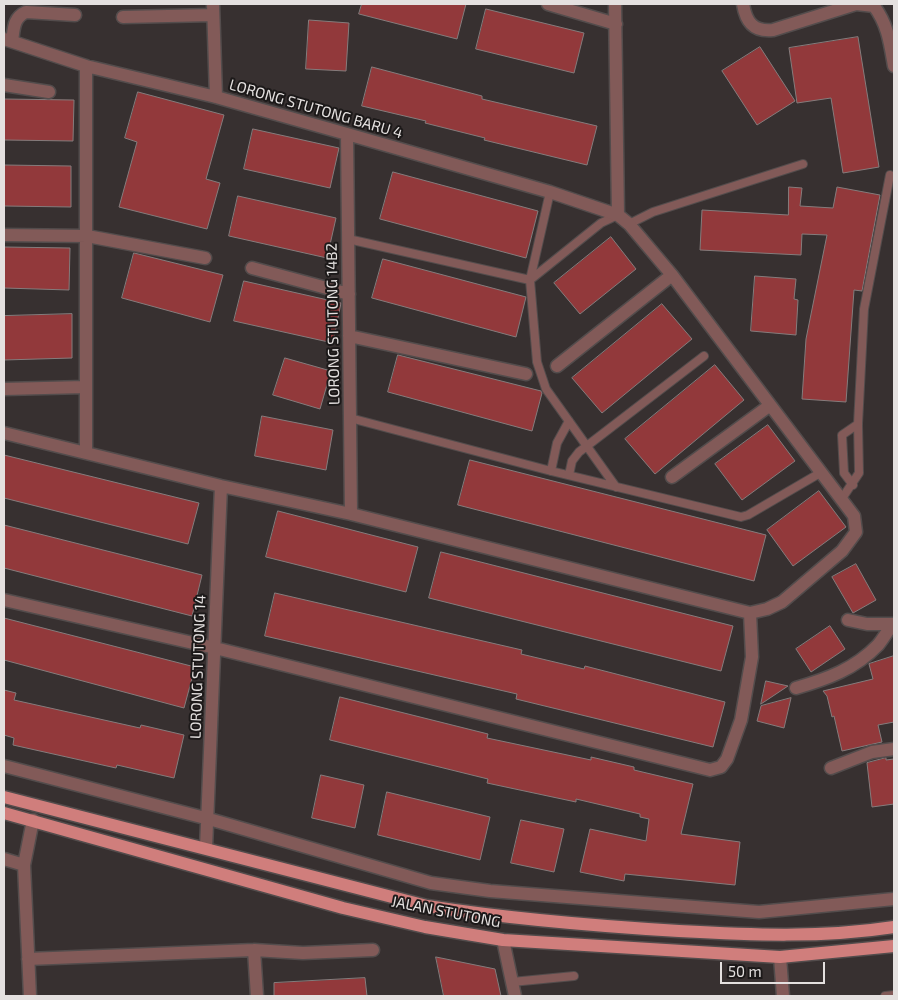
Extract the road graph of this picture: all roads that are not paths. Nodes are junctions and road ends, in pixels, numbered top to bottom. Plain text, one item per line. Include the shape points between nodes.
1 (548, 4) edge
2 (615, 4) edge
3 (743, 4) edge
4 (213, 9) edge
5 (75, 15) dead end
6 (123, 17) dead end
7 (616, 24) junction
8 (8, 40) edge
9 (86, 66) junction
10 (894, 66) edge
11 (4, 84) edge
12 (49, 92) dead end
13 (216, 97) junction
14 (347, 134) junction
15 (803, 164) dead end
16 (890, 175) dead end
17 (550, 192) junction
18 (618, 215) junction
19 (629, 224) junction
20 (4, 234) edge
21 (87, 236) junction
22 (348, 239) junction
23 (205, 258) dead end
24 (252, 268) dead end
25 (672, 275) junction
26 (530, 280) junction
27 (349, 294) junction
28 (349, 336) junction
29 (704, 356) dead end
30 (557, 366) dead end
31 (526, 374) dead end
32 (85, 387) junction
33 (4, 389) edge
34 (769, 406) junction
35 (350, 418) junction
36 (569, 421) junction
37 (858, 424) junction
38 (4, 433) edge
39 (588, 446) junction
40 (86, 452) junction
41 (550, 471) junction
42 (820, 473) junction
43 (569, 475) junction
44 (672, 477) dead end
45 (853, 485) junction
46 (221, 486) junction
47 (616, 487) junction
48 (841, 500) junction
49 (351, 514) junction
50 (4, 600) edge
51 (750, 613) junction
52 (848, 620) dead end
53 (894, 624) edge
54 (215, 648) junction
55 (796, 688) dead end
56 (894, 749) edge
57 (4, 766) edge
58 (831, 768) dead end
59 (4, 797) edge
60 (4, 813) edge
61 (209, 819) junction
62 (33, 820) junction
63 (206, 848) junction
64 (4, 859) edge
65 (24, 865) junction
66 (894, 899) edge
67 (894, 927) edge
68 (503, 940) junction
69 (894, 946) edge
70 (254, 950) junction
71 (373, 950) dead end
72 (780, 957) junction
73 (28, 959) junction
74 (574, 976) dead end
75 (512, 982) junction
76 (894, 995) edge
77 (30, 996) edge
78 (257, 996) edge
79 (515, 996) edge
80 (784, 996) edge
81 (885, 996) edge

1 - 7 street
2 - 7 street
3 - 10 street via 750,24 761,31 856,4 874,6 890,36
4 - 6 street
4 - 13 street
5 - 8 street via 26,12 15,21
7 - 18 street
8 - 9 street, LORONG STUTONG BARU 4
9 - 13 street, LORONG STUTONG BARU 4
9 - 21 street
11 - 12 street
13 - 14 street, LORONG STUTONG BARU 4
14 - 17 street, LORONG STUTONG BARU 4
14 - 22 street, LORONG STUTONG 14B2
15 - 19 lane via 653,212
16 - 37 lane via 864,309
17 - 18 street, LORONG STUTONG BARU 4
17 - 26 lane
18 - 19 street
18 - 26 lane via 601,223
19 - 25 street
20 - 21 street
21 - 23 street
21 - 32 street
22 - 26 lane
22 - 27 street, LORONG STUTONG 14B2
24 - 27 street
25 - 30 street
25 - 34 street
26 - 36 lane via 537,362 546,389
27 - 28 street, LORONG STUTONG 14B2
28 - 31 street
28 - 35 street, LORONG STUTONG 14B2
29 - 39 lane
32 - 33 street
32 - 40 street
34 - 42 street
34 - 44 street
35 - 41 lane
35 - 49 street, LORONG STUTONG 14B2
36 - 39 lane
36 - 41 lane via 557,444
37 - 45 lane via 859,473
37 - 45 lane via 842,435 844,473
38 - 40 street
39 - 43 lane via 572,461
39 - 47 lane
40 - 46 street
41 - 43 lane
42 - 47 lane via 741,517
42 - 48 street
43 - 47 lane
45 - 48 lane
46 - 49 street
46 - 54 street, LORONG STUTONG 14
48 - 51 street via 854,516 856,524 851,542 782,602
49 - 51 street
50 - 54 street
51 - 54 street via 752,657 741,720 727,759 721,766 710,770
52 - 53 street
53 - 55 street via 879,644 844,672
54 - 61 street, LORONG STUTONG 14
56 - 58 street via 872,752
57 - 61 street
59 - 63 main road, JALAN STUTONG
60 - 62 main road, JALAN STUTONG
61 - 63 street, LORONG STUTONG 14
61 - 66 street via 431,883 490,891 759,912
62 - 65 street
62 - 68 main road, JALAN STUTONG via 343,908 425,927
63 - 67 main road, JALAN STUTONG via 427,906 498,917 597,927 775,936
64 - 65 street
65 - 73 street
68 - 72 main road, JALAN STUTONG
68 - 75 street
69 - 72 main road, JALAN STUTONG
70 - 71 street via 303,953
70 - 73 street
70 - 78 street
72 - 80 street
73 - 77 street
74 - 75 lane
75 - 79 street
76 - 81 lane

